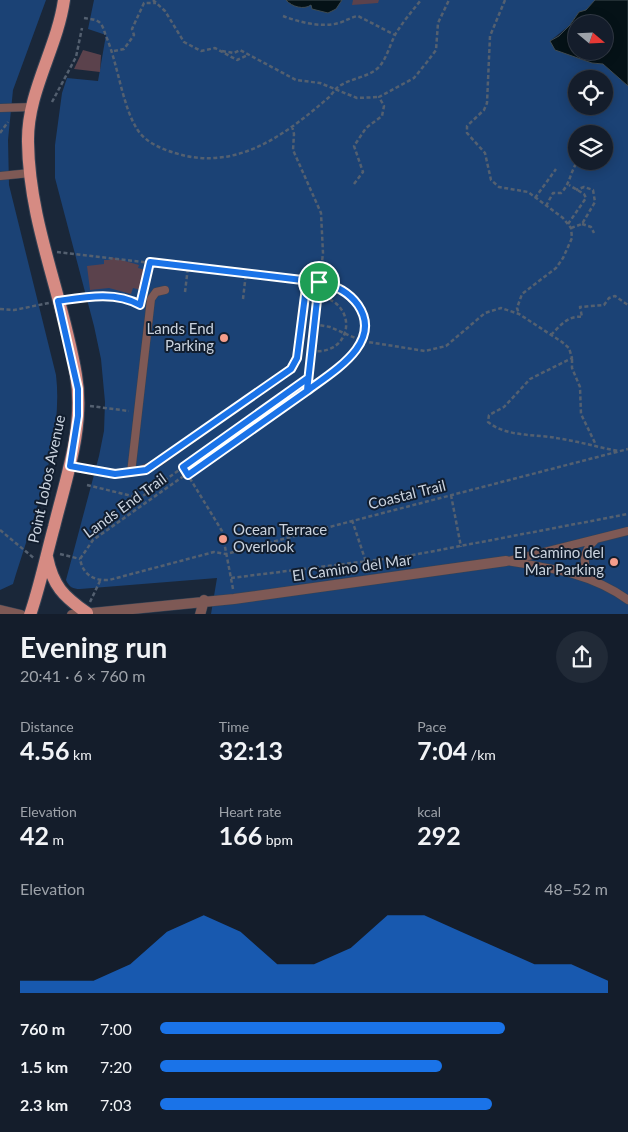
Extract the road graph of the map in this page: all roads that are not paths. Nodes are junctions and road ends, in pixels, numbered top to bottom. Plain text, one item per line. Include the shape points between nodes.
1 (64, 0) edge
2 (32, 107) junction
3 (0, 108) edge
4 (30, 173) junction
5 (0, 176) edge
6 (164, 290) dead end
7 (303, 306) road end
8 (70, 466) junction
9 (131, 473) junction
10 (628, 531) edge
11 (597, 539) junction
12 (46, 557) junction
13 (506, 562) junction
14 (595, 580) junction
15 (204, 600) junction
16 (628, 600) edge
17 (0, 610) edge
18 (21, 614) edge
19 (30, 614) edge
20 (72, 614) edge
21 (85, 614) edge
22 (200, 614) edge

1 - 2 main road, Point Lobos Avenue via 58,29
2 - 3 lane
2 - 4 main road, Point Lobos Avenue via 28,139
4 - 5 lane
4 - 8 main road, Point Lobos Avenue via 45,252 76,376 78,403
6 - 9 lane via 156,292 151,299
7 - 9 lane via 297,358 291,369 146,470
8 - 9 lane via 106,474
8 - 12 main road, Point Lobos Avenue
10 - 11 lane
11 - 13 lane
11 - 14 lane via 587,550 584,561
12 - 19 main road, Point Lobos Avenue
12 - 21 main road via 51,577 66,598
13 - 14 lane, El Camino del Mar via 560,570
13 - 15 street, El Camino del Mar via 234,599
14 - 16 lane, El Camino del Mar
15 - 21 street, El Camino del Mar
15 - 22 street
17 - 18 street
20 - 21 street, El Camino del Mar

